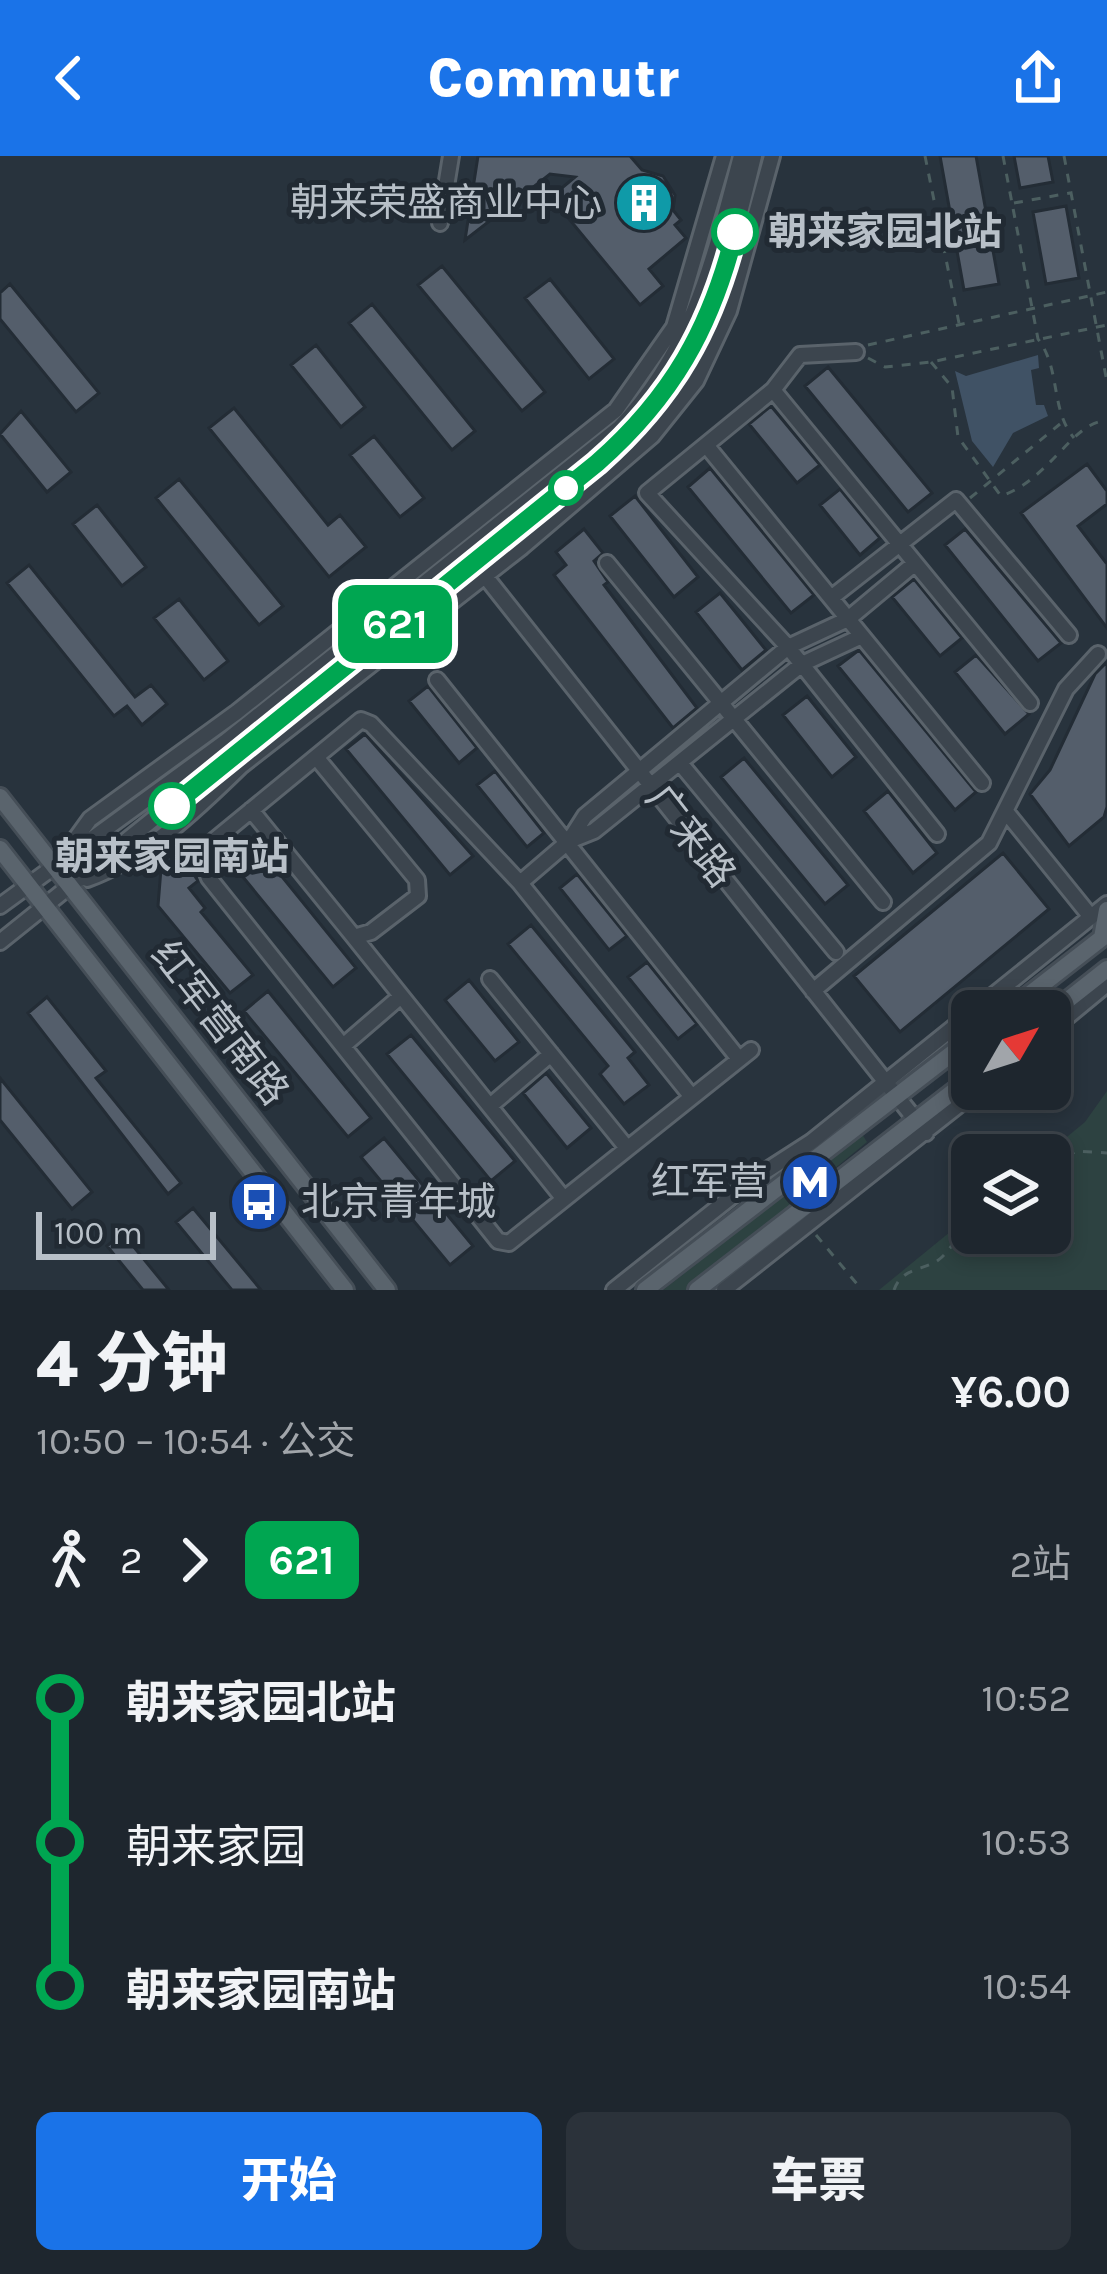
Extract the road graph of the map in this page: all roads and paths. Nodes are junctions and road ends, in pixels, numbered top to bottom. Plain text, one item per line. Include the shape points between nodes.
1 (451, 156) edge
2 (724, 156) edge
3 (741, 156) edge
4 (754, 156) edge
5 (772, 156) edge
6 (925, 156) edge
7 (1004, 156) edge
8 (1064, 156) edge
9 (1070, 193) junction
10 (1012, 203) junction
11 (440, 223) dead end
12 (1107, 292) edge
13 (1089, 296) junction
14 (1032, 308) junction
15 (959, 323) junction
16 (1107, 326) edge
17 (1096, 328) junction
18 (1038, 339) junction
19 (856, 352) junction
20 (931, 362) junction
21 (1107, 382) edge
22 (773, 390) junction
23 (1061, 422) junction
24 (1105, 422) edge
25 (1074, 437) junction
26 (706, 445) junction
27 (991, 481) junction
28 (967, 501) dead end
29 (898, 543) junction
30 (465, 550) junction
31 (607, 563) dead end
32 (914, 564) junction
33 (485, 576) junction
34 (831, 598) junction
35 (848, 619) junction
36 (1069, 635) dead end
37 (862, 636) junction
38 (788, 647) junction
39 (1098, 654) dead end
40 (802, 664) junction
41 (436, 680) dead end
42 (1030, 703) dead end
43 (721, 706) junction
44 (733, 720) junction
45 (316, 757) junction
46 (680, 763) junction
47 (640, 771) junction
48 (982, 783) dead end
49 (651, 785) junction
50 (0, 797) edge
51 (251, 810) junction
52 (1007, 813) junction
53 (29, 834) junction
54 (937, 834) dead end
55 (569, 841) junction
56 (2, 852) edge
57 (55, 867) junction
58 (520, 883) junction
59 (71, 885) junction
60 (28, 886) junction
61 (883, 902) dead end
62 (0, 906) edge
63 (45, 907) junction
64 (1102, 910) edge
65 (97, 918) junction
66 (1105, 936) edge
67 (354, 937) junction
68 (70, 939) junction
69 (0, 942) edge
70 (836, 952) dead end
71 (1107, 969) edge
72 (490, 979) dead end
73 (1107, 983) edge
74 (1034, 990) edge
75 (813, 991) junction
76 (401, 996) junction
77 (1071, 997) edge
78 (1071, 1013) edge
79 (344, 1046) junction
80 (551, 1054) junction
81 (951, 1054) edge
82 (929, 1071) junction
83 (891, 1089) junction
84 (692, 1096) junction
85 (949, 1096) joint
86 (490, 1106) junction
87 (951, 1107) edge
88 (862, 1123) junction
89 (921, 1127) junction
90 (878, 1145) junction
91 (627, 1148) junction
92 (1107, 1153) edge
93 (1071, 1154) edge
94 (564, 1199) junction
95 (807, 1225) junction
96 (951, 1244) edge
97 (345, 1290) edge
98 (387, 1290) edge
99 (614, 1290) edge
100 (645, 1290) edge
101 (697, 1290) edge
102 (724, 1290) edge
103 (862, 1290) edge
104 (894, 1290) edge

1 - 11 street
2 - 30 street via 690,284 645,374
3 - 30 street via 704,294 660,380 598,446
4 - 30 street via 718,298 656,407 597,463
5 - 33 street via 729,310 696,381 616,470
6 - 15 path
7 - 10 path
8 - 9 path
9 - 10 path
9 - 13 path
10 - 14 path
12 - 13 path
13 - 14 path
13 - 17 path
14 - 15 path
14 - 18 path
15 - 19 path via 876,340
16 - 17 path
17 - 18 path
17 - 21 path
18 - 20 path
18 - 23 path
19 - 20 path via 884,368
19 - 22 street via 800,355
20 - 27 path via 952,388 958,437
22 - 26 street
22 - 29 street
23 - 25 path
23 - 27 path
24 - 25 path via 1091,422
25 - 27 path via 1034,483 1001,496
26 - 34 street
26 - 38 street via 647,493
27 - 28 path
29 - 32 street
29 - 34 street
29 - 36 street via 956,500
30 - 33 street, 广来路
30 - 57 street via 90,819
30 - 59 street
31 - 43 street
32 - 35 street
32 - 42 street
33 - 47 street, 广来路
33 - 59 street via 122,866
34 - 35 street
35 - 37 street
35 - 38 street
37 - 40 street
37 - 48 street
38 - 40 street
38 - 43 street
39 - 52 street via 1066,688
40 - 44 street
40 - 54 street
41 - 55 street
43 - 44 street
43 - 47 street
44 - 46 street
44 - 61 street
45 - 51 street
45 - 58 street via 362,720 371,724
45 - 67 street via 417,880 418,896
46 - 49 street
46 - 70 street
47 - 49 street, 广来路
47 - 55 street via 585,816
49 - 55 street
49 - 75 street, 广来路
50 - 53 main road, 红军营南路
51 - 67 street
51 - 79 street via 200,853 204,865
52 - 64 street
52 - 75 street via 988,843
53 - 56 main road
53 - 57 main road, 红军营南路
55 - 58 street
55 - 84 street via 745,1054
56 - 60 main road, 红军营南路
57 - 59 main road, 红军营南路
57 - 60 street
58 - 84 street
59 - 63 street
59 - 65 main road, 红军营南路
60 - 62 street
60 - 63 main road, 红军营南路
63 - 68 main road, 红军营南路
63 - 69 street
64 - 66 main road
64 - 83 street
65 - 68 main road
65 - 98 main road, 红军营南路
66 - 74 main road
67 - 76 street
68 - 97 main road, 红军营南路
71 - 77 main road
72 - 80 street
73 - 78 street
75 - 83 street, 广来路
76 - 79 street
76 - 86 street
79 - 94 street via 498,1240 509,1243
80 - 86 street
80 - 91 street
81 - 82 main road
82 - 83 main road
82 - 85 main road
83 - 88 main road
83 - 89 street, 广来路
83 - 99 street
84 - 91 street
85 - 89 main road
86 - 94 street
87 - 89 street
88 - 90 main road
88 - 100 main road
89 - 90 main road
89 - 95 street
90 - 101 main road
91 - 94 street
92 - 93 path
95 - 102 street
95 - 103 path
96 - 104 path

